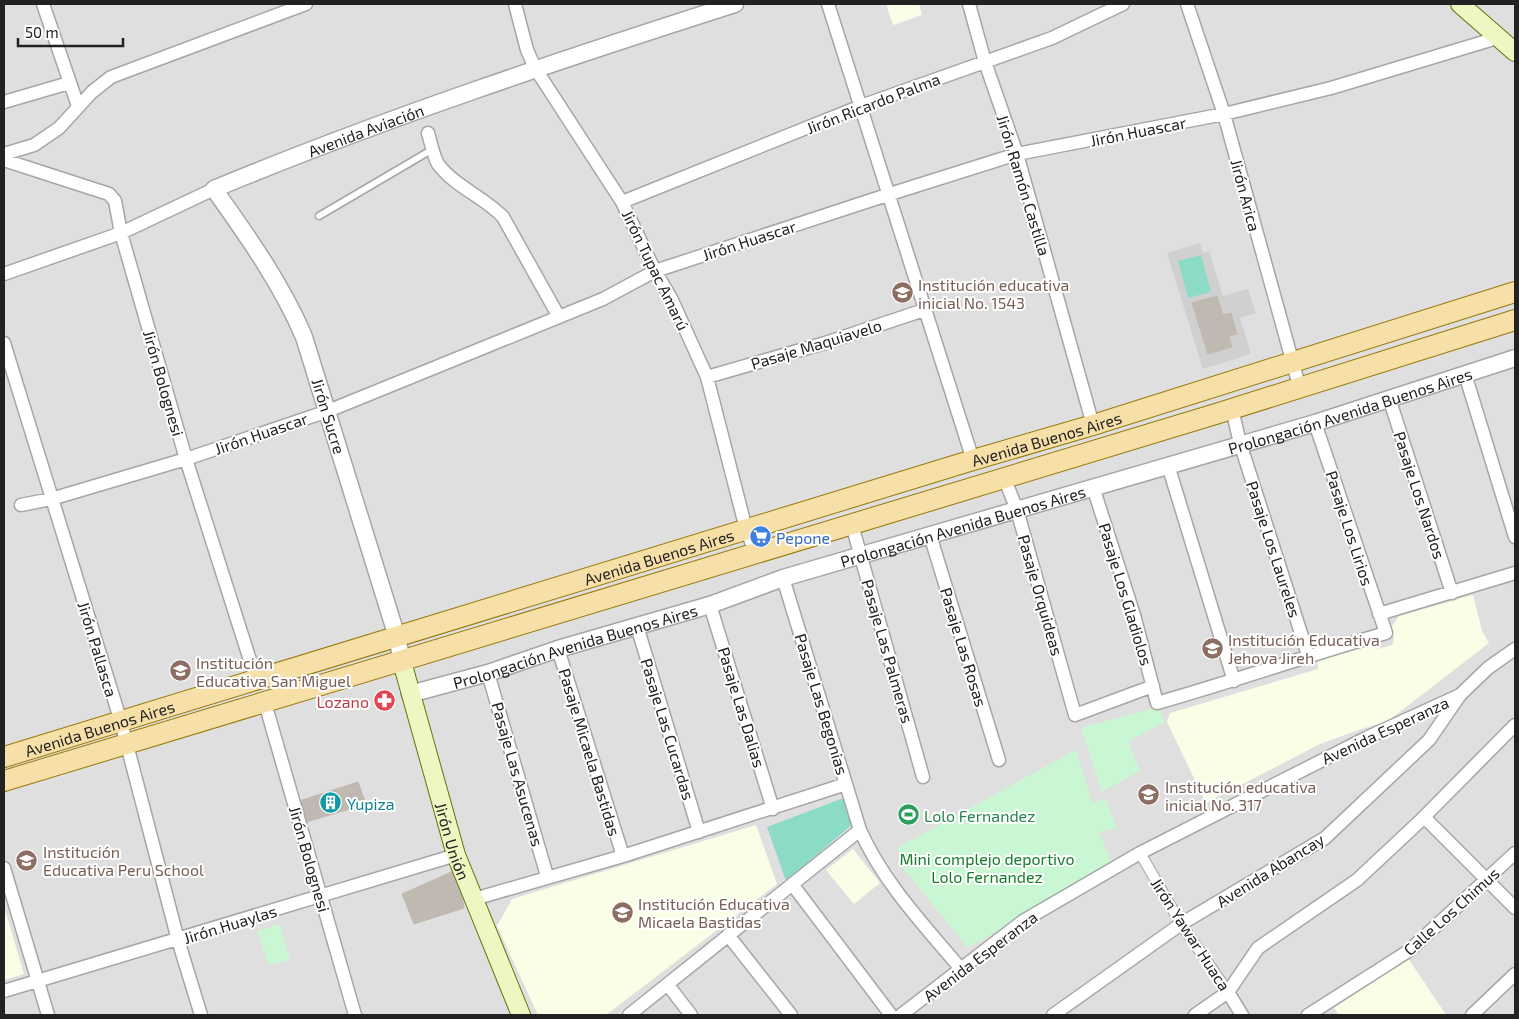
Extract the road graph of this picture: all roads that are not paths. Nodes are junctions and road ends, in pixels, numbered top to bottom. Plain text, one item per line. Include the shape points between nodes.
1 (43, 4) edge
2 (306, 4) edge
3 (515, 4) edge
4 (735, 4) edge
5 (828, 4) edge
6 (969, 4) edge
7 (1123, 4) edge
8 (1187, 4) edge
9 (1460, 4) edge
10 (1497, 38) junction
11 (1515, 52) edge
12 (985, 62) junction
13 (535, 68) junction
14 (69, 83) junction
15 (4, 102) edge
16 (78, 106) junction
17 (861, 106) junction
18 (1224, 114) junction
19 (428, 133) dead end
20 (432, 149) junction
21 (4, 154) edge
22 (1017, 154) junction
23 (4, 160) edge
24 (214, 189) junction
25 (890, 194) junction
26 (622, 202) junction
27 (319, 216) dead end
28 (121, 233) junction
29 (655, 271) junction
30 (4, 274) edge
31 (1515, 292) edge
32 (924, 310) junction
33 (558, 317) junction
34 (1515, 320) edge
35 (4, 343) edge
36 (1515, 358) edge
37 (1292, 362) junction
38 (1465, 374) junction
39 (707, 377) junction
40 (1300, 388) junction
41 (1389, 398) junction
42 (1232, 409) junction
43 (328, 410) junction
44 (1315, 423) junction
45 (1092, 425) junction
46 (1240, 443) junction
47 (186, 458) junction
48 (973, 460) junction
49 (1168, 465) junction
50 (1004, 477) junction
51 (1092, 487) junction
52 (51, 499) junction
53 (21, 505) dead end
54 (1017, 510) junction
55 (852, 525) junction
56 (746, 529) junction
57 (930, 535) junction
58 (1515, 537) edge
59 (756, 554) junction
60 (862, 557) junction
61 (1515, 572) edge
62 (783, 578) junction
63 (1452, 593) junction
64 (710, 605) junction
65 (1379, 614) junction
66 (636, 626) junction
67 (397, 637) junction
68 (558, 649) junction
69 (1515, 649) edge
70 (1308, 655) junction
71 (402, 662) junction
72 (488, 673) junction
73 (256, 678) junction
74 (1234, 681) junction
75 (1152, 686) junction
76 (410, 694) junction
77 (1460, 696) junction
78 (265, 703) junction
79 (121, 722) junction
80 (1515, 725) edge
81 (126, 746) junction
82 (4, 757) edge
83 (998, 760) dead end
84 (923, 777) dead end
85 (4, 781) edge
86 (846, 784) junction
87 (773, 809) junction
88 (1424, 817) junction
89 (860, 830) junction
90 (699, 832) junction
91 (1140, 853) junction
92 (1515, 854) edge
93 (456, 855) junction
94 (623, 856) junction
95 (4, 868) edge
96 (547, 876) junction
97 (1487, 880) junction
98 (792, 884) junction
99 (320, 896) junction
100 (474, 899) junction
101 (1515, 908) edge
102 (1181, 924) junction
103 (728, 935) junction
104 (178, 940) junction
105 (960, 968) junction
106 (1515, 974) edge
107 (38, 981) junction
108 (668, 986) junction
109 (4, 991) edge
110 (1228, 992) junction
111 (48, 1015) edge
112 (201, 1015) edge
113 (355, 1015) edge
114 (521, 1015) edge
115 (629, 1015) edge
116 (691, 1015) edge
117 (791, 1015) edge
118 (891, 1015) edge
119 (901, 1015) edge
120 (1053, 1015) edge
121 (1195, 1015) edge
122 (1242, 1015) edge
123 (1308, 1015) edge
124 (1472, 1015) edge

1 - 14 street
2 - 16 street via 111,77
3 - 13 street, Jirón Tupac Amarú
4 - 13 street, Avenida Aviación
5 - 17 street
6 - 12 street, Jirón Ramón Castilla
7 - 12 street, Jirón Ricardo Palma via 1052,38
8 - 18 street, Jirón Arica
9 - 10 main road
10 - 11 main road
10 - 18 street, Jirón Huascar via 1331,88
12 - 17 street, Jirón Ricardo Palma
12 - 22 street, Jirón Ramón Castilla
13 - 24 street, Avenida Aviación
13 - 26 street, Jirón Tupac Amarú
14 - 15 street
14 - 16 street
16 - 21 street via 58,128 34,146
17 - 25 street
17 - 26 street, Jirón Ricardo Palma
18 - 22 street, Jirón Huascar
18 - 37 street, Jirón Arica
19 - 20 street
20 - 27 lane
20 - 33 street via 438,163 453,179 494,207 503,217
22 - 25 street, Jirón Huascar
22 - 45 street, Jirón Ramón Castilla
23 - 28 street, Jirón Bolognesi via 109,194 115,201
24 - 28 street, Avenida Aviación
24 - 43 street, Jirón Sucre via 289,302
25 - 29 street, Jirón Huascar
25 - 32 street
26 - 29 street, Jirón Tupac Amarú
28 - 30 street, Avenida Aviación
28 - 47 street, Jirón Bolognesi
29 - 33 street, Jirón Huascar via 603,299
29 - 39 street, Jirón Tupac Amarú
31 - 37 main road, Avenida Buenos Aires
32 - 39 street, Pasaje Maquiavelo
32 - 48 street
33 - 43 street, Jirón Huascar
34 - 40 main road, Avenida Buenos Aires
35 - 52 street, Jirón Pallasca
36 - 38 street, Prolongación Avenida Buenos Aires
37 - 40 street, Jirón Arica
37 - 45 main road, Avenida Buenos Aires
38 - 41 street, Prolongación Avenida Buenos Aires
38 - 58 street
39 - 56 street, Jirón Tupac Amarú
40 - 42 main road, Avenida Buenos Aires
41 - 44 street, Prolongación Avenida Buenos Aires
41 - 63 street, Pasaje Los Nardos
42 - 46 street, Pasaje Los Laureles
42 - 50 main road, Avenida Buenos Aires
43 - 47 street, Jirón Huascar
43 - 67 street, Jirón Sucre
44 - 46 street, Prolongación Avenida Buenos Aires
44 - 65 street, Pasaje Los Lirios
45 - 48 main road, Avenida Buenos Aires
46 - 49 street, Prolongación Avenida Buenos Aires
46 - 70 street, Pasaje Los Laureles
47 - 52 street, Jirón Huascar
47 - 73 street, Jirón Bolognesi
48 - 56 main road, Avenida Buenos Aires
49 - 51 street, Prolongación Avenida Buenos Aires
49 - 74 street
50 - 54 street, Pasaje Orquideas
50 - 55 main road, Avenida Buenos Aires
51 - 54 street, Prolongación Avenida Buenos Aires
51 - 75 street, Pasaje Los Gladiolos via 1134,615
52 - 53 street, Jirón Huascar
52 - 79 street, Jirón Pallasca
54 - 57 street, Prolongación Avenida Buenos Aires
54 - 75 street, Pasaje Orquideas via 1075,715
55 - 59 main road, Avenida Buenos Aires
55 - 60 street, Pasaje Las Palmeras
56 - 59 street, Jirón Tupac Amarú
56 - 67 main road, Avenida Buenos Aires
57 - 60 street, Prolongación Avenida Buenos Aires
57 - 83 street, Pasaje Las Rosas
59 - 71 main road, Avenida Buenos Aires
60 - 62 street, Prolongación Avenida Buenos Aires
60 - 84 street, Pasaje Las Palmeras
61 - 63 street
62 - 64 street, Prolongación Avenida Buenos Aires
62 - 86 street, Pasaje Las Begonias
63 - 65 street
64 - 66 street, Prolongación Avenida Buenos Aires
64 - 87 street, Pasaje Las Dalias
65 - 70 street, Pasaje Los Lirios via 1386,633
66 - 68 street, Prolongación Avenida Buenos Aires
66 - 90 street, Pasaje Las Cucardas
67 - 71 street, Jirón Sucre
67 - 73 main road, Avenida Buenos Aires
68 - 72 street, Prolongación Avenida Buenos Aires
68 - 94 street, Pasaje Micaela Bastidas
69 - 77 street via 1488,668
70 - 74 street
71 - 76 main road, Jirón Unión
71 - 78 main road, Avenida Buenos Aires
72 - 76 street, Prolongación Avenida Buenos Aires
72 - 96 street, Pasaje Las Asucenas
73 - 79 main road, Avenida Buenos Aires
74 - 75 street, Pasaje Los Gladiolos via 1157,703
76 - 93 main road, Jirón Unión
77 - 91 street, Avenida Esperanza via 1247,796
77 - 102 street, Avenida Abancay via 1429,740 1325,838
78 - 81 main road, Avenida Buenos Aires
78 - 99 street, Jirón Bolognesi
79 - 81 street, Jirón Pallasca
79 - 82 main road, Avenida Buenos Aires
80 - 88 street
81 - 85 main road, Avenida Buenos Aires
81 - 104 street, Jirón Pallasca
86 - 87 street
86 - 89 street, Pasaje Las Begonias
87 - 90 street
88 - 97 street
88 - 110 street via 1357,880 1258,948
89 - 98 street
89 - 105 street, Pasaje Las Begonias via 869,851 892,885
90 - 94 street
91 - 102 street, Jirón Yawar Huaca
91 - 105 street, Avenida Esperanza via 1023,921
92 - 97 street, Calle Los Chimus
93 - 99 street, Jirón Huaylas
93 - 100 main road, Jirón Unión
94 - 96 street
95 - 107 street
96 - 100 street
97 - 101 street
97 - 123 street, Calle Los Chimus via 1410,950
98 - 103 street
98 - 118 street
99 - 104 street, Jirón Huaylas
99 - 113 street, Jirón Bolognesi
100 - 114 main road, Jirón Unión
102 - 110 street, Jirón Yawar Huaca
102 - 120 street, Avenida Abancay
103 - 108 street
103 - 117 street
104 - 107 street, Jirón Huaylas
104 - 112 street, Jirón Pallasca
105 - 119 street, Avenida Esperanza
106 - 124 street
107 - 109 street, Jirón Huaylas
107 - 111 street
108 - 115 street
108 - 116 street
110 - 121 street
110 - 122 street, Jirón Yawar Huaca

